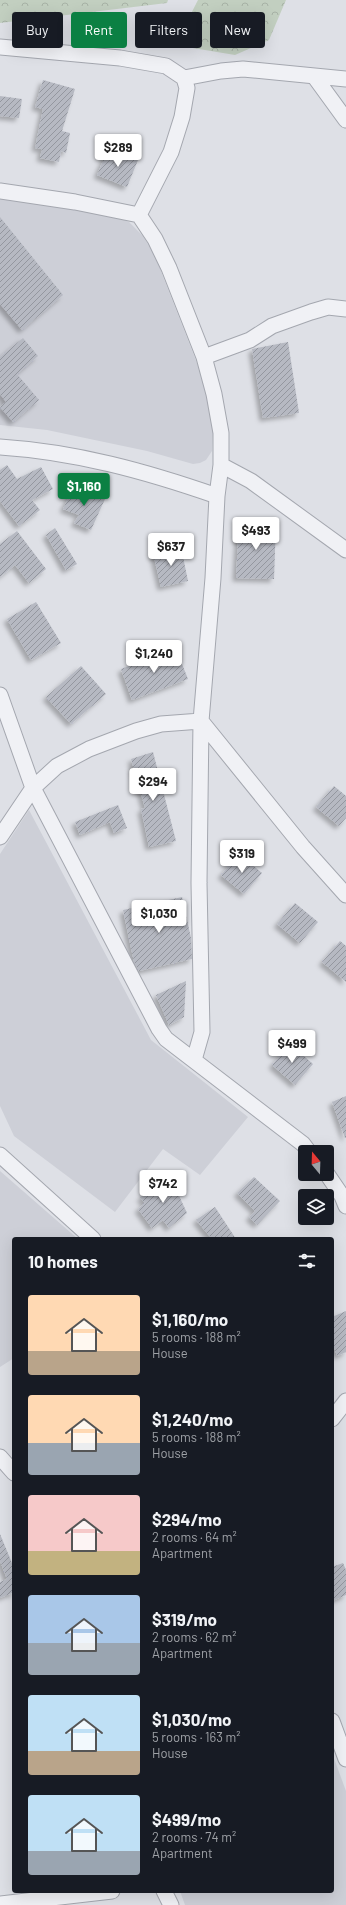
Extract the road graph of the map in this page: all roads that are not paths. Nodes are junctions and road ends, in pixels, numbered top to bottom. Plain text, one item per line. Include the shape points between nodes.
1 (0, 47) edge
2 (314, 76) junction
3 (184, 78) junction
4 (346, 79) edge
5 (346, 120) edge
6 (0, 191) edge
7 (139, 215) junction
8 (346, 309) edge
9 (204, 357) junction
10 (0, 447) edge
11 (221, 465) junction
12 (217, 496) junction
13 (346, 550) edge
14 (0, 695) edge
15 (201, 721) junction
16 (32, 788) junction
17 (0, 837) edge
18 (346, 895) edge
19 (194, 1060) junction
20 (304, 1145) edge
21 (0, 1155) edge
22 (332, 1181) edge
23 (345, 1201) edge
24 (91, 1237) edge
25 (346, 1401) edge
26 (334, 1416) edge
27 (0, 1457) edge
28 (12, 1471) edge
29 (334, 1726) edge
30 (346, 1759) edge
31 (95, 1893) edge
32 (165, 1893) edge
33 (0, 1904) edge
34 (171, 1905) edge

1 - 3 street via 120,58 166,66
2 - 3 street via 243,69
2 - 4 street
2 - 5 street
3 - 7 street via 187,88 182,118 171,152
6 - 7 street via 83,203
7 - 9 street via 155,239 169,268
8 - 9 street via 328,307 311,312 272,326 250,340
9 - 11 street via 221,433
10 - 12 street via 38,450 129,467
11 - 12 street
11 - 13 street via 251,481
12 - 15 street
14 - 16 street
15 - 16 street via 161,724 89,749 57,766
15 - 18 street via 303,847
15 - 19 street via 199,883 202,1032
16 - 17 street
16 - 19 street via 158,1029 166,1039
19 - 20 street
21 - 24 street
22 - 23 street
25 - 26 street
27 - 28 street
29 - 30 street
31 - 33 street
32 - 34 street

